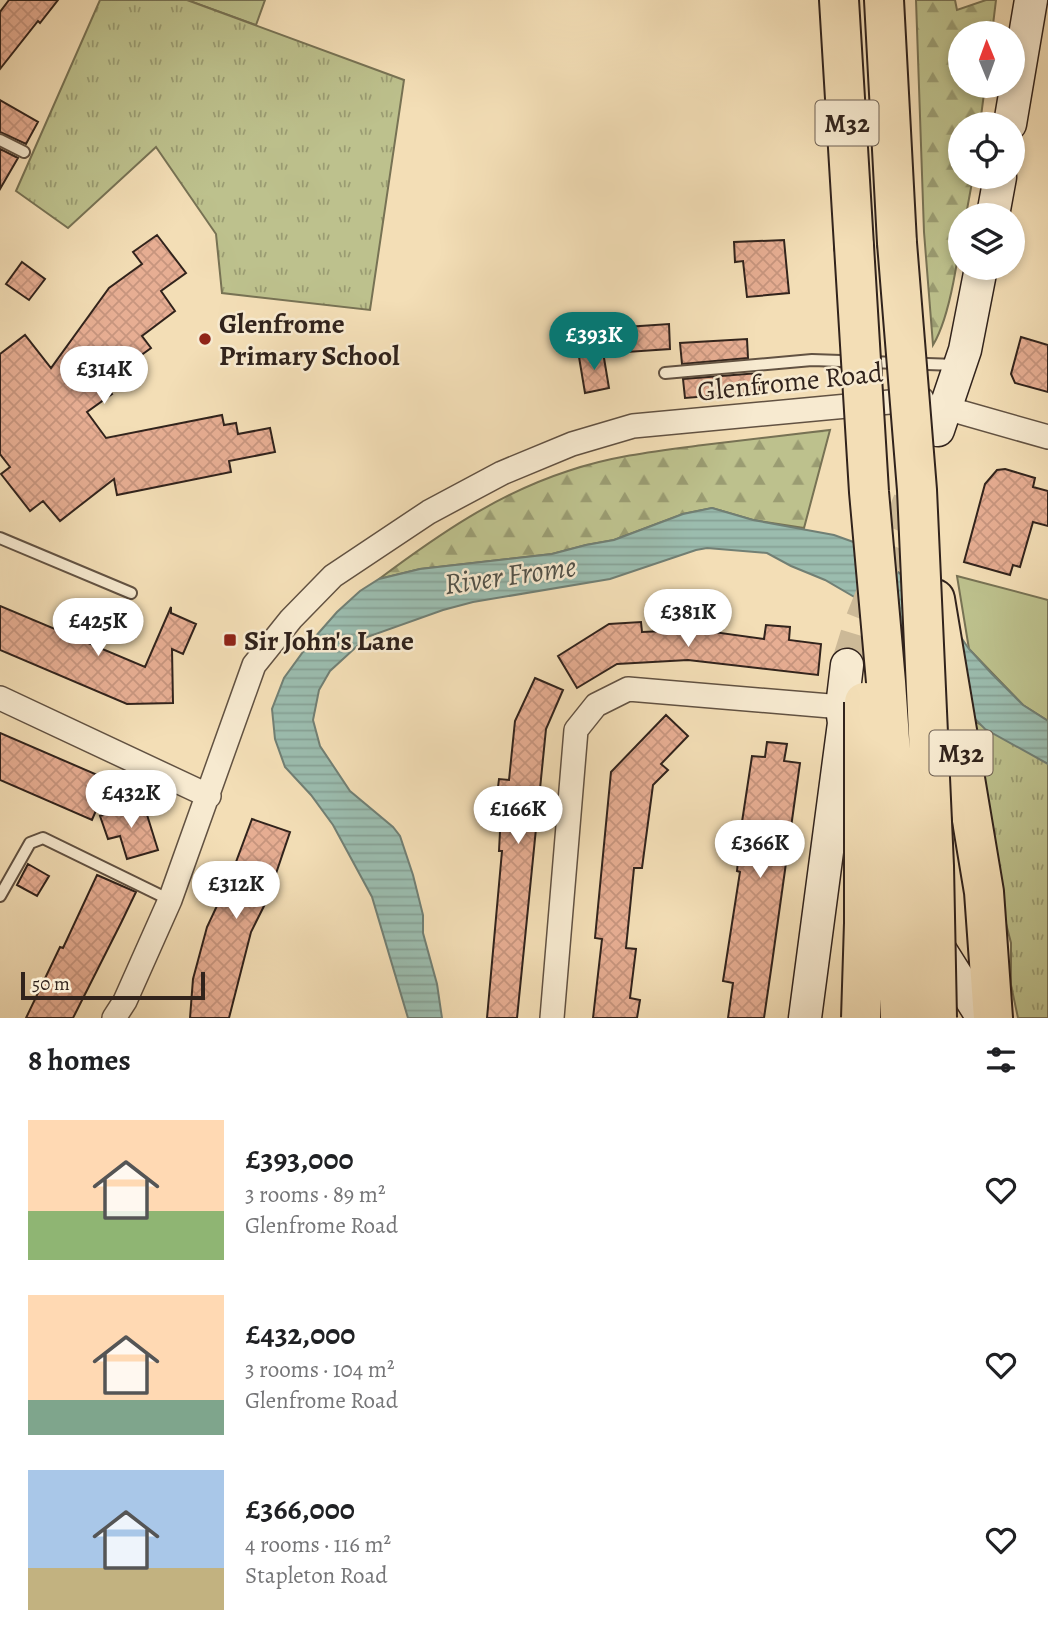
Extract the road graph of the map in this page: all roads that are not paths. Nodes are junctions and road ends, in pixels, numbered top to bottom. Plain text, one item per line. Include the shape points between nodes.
1 (839, 0) edge
2 (884, 0) edge
3 (1031, 0) edge
4 (1012, 112) edge
5 (0, 140) edge
6 (24, 152) dead end
7 (978, 280) edge
8 (960, 365) junction
9 (665, 373) dead end
10 (945, 411) junction
11 (1048, 436) edge
12 (917, 490) junction
13 (869, 492) junction
14 (0, 538) edge
15 (131, 593) dead end
16 (847, 665) tunnel mouth
17 (0, 698) edge
18 (843, 715) junction
19 (209, 796) junction
20 (0, 896) edge
21 (170, 900) junction
22 (909, 900) junction
23 (813, 953) junction
24 (126, 1012) edge
25 (552, 1018) edge
26 (805, 1018) edge
27 (861, 1018) edge
28 (900, 1018) edge
29 (937, 1018) edge
30 (983, 1018) edge
31 (993, 1018) edge

1 - 13 highway, M32, bridge
2 - 12 highway, M32, bridge
3 - 4 main road
5 - 6 lane
7 - 8 main road
8 - 9 lane via 812,360
8 - 10 main road
10 - 11 street
10 - 19 street, Glenfrome Road via 633,426 572,444 502,473 429,512 333,576 291,619 254,664
12 - 29 highway, M32, bridge
12 - 31 highway, M32, bridge via 984,892
13 - 27 highway, M32, bridge
13 - 28 highway, M32, bridge via 896,827
14 - 15 lane
16 - 18 main road
17 - 19 street
18 - 22 main road via 873,817
18 - 23 main road
18 - 25 street via 628,689 596,705 576,730
19 - 21 street, Glenfrome Road
20 - 21 lane via 30,843 43,838
21 - 24 street, Glenfrome Road
22 - 23 main road via 857,902 832,920
22 - 30 main road
23 - 26 main road

